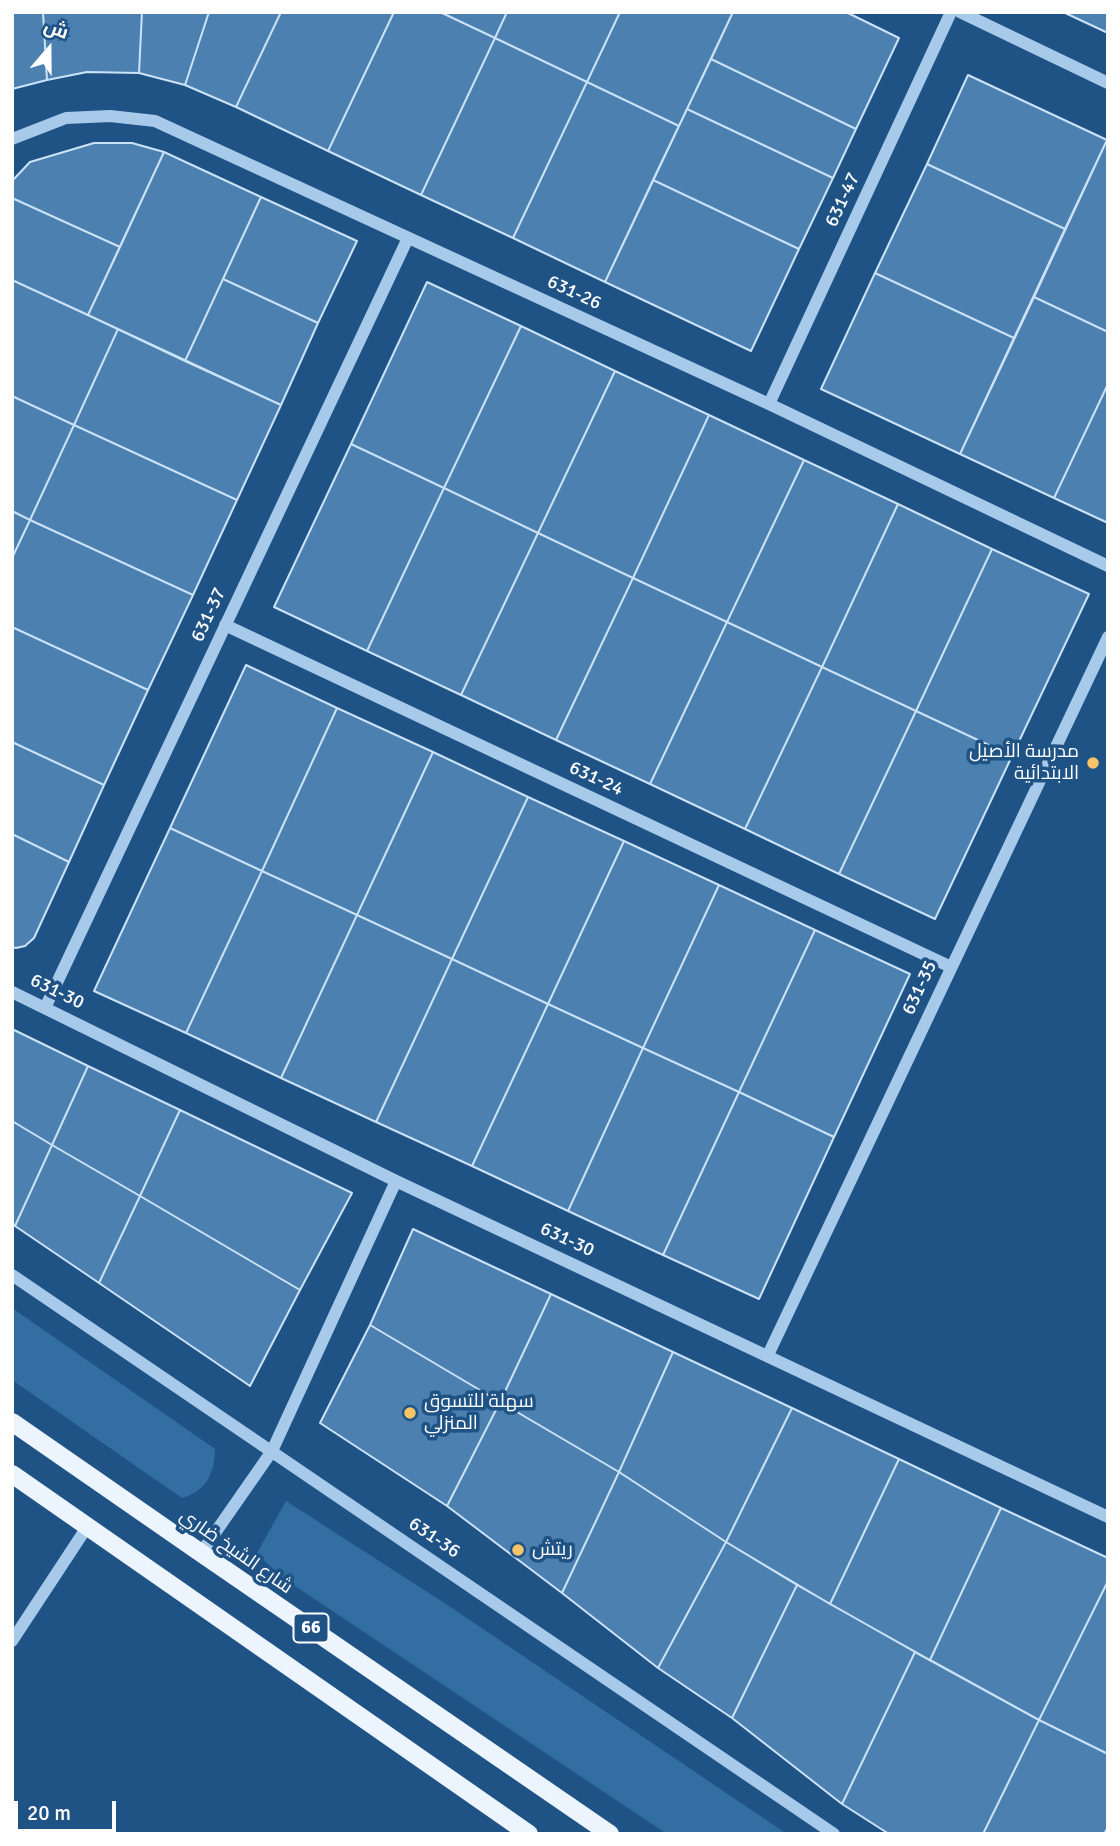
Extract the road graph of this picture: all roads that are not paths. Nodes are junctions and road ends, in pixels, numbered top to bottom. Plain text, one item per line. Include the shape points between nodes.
1 (951, 12) edge
2 (960, 12) edge
3 (1108, 83) edge
4 (12, 139) edge
5 (408, 238) junction
6 (769, 404) junction
7 (1108, 566) edge
8 (225, 625) junction
9 (1108, 637) edge
10 (951, 967) junction
11 (12, 992) edge
12 (45, 1008) junction
13 (396, 1181) junction
14 (12, 1275) edge
15 (768, 1355) junction
16 (12, 1422) edge
17 (272, 1451) junction
18 (12, 1474) edge
19 (1108, 1517) edge
20 (87, 1527) junction
21 (201, 1553) junction
22 (12, 1641) edge
23 (529, 1834) edge
24 (610, 1834) edge
25 (834, 1834) edge

1 - 6 street, 631-47
2 - 3 street
4 - 5 street, 631-26 via 66,118 155,121
5 - 6 street, 631-26
5 - 8 street, 631-37
6 - 7 street, 631-26
8 - 10 street, 631-24
8 - 12 street, 631-37
9 - 10 street, 631-35
10 - 15 street, 631-35
11 - 12 street, 631-30
12 - 13 street, 631-30
13 - 15 street, 631-30
13 - 17 street
14 - 17 street, 631-36
15 - 19 street, 631-30
16 - 21 main road, شارع الشيخ ضاري / 66
17 - 21 street
17 - 25 street, 631-36
18 - 20 main road, 66
20 - 22 street
20 - 23 main road, 66
21 - 24 main road, شارع الشيخ ضاري / 66

